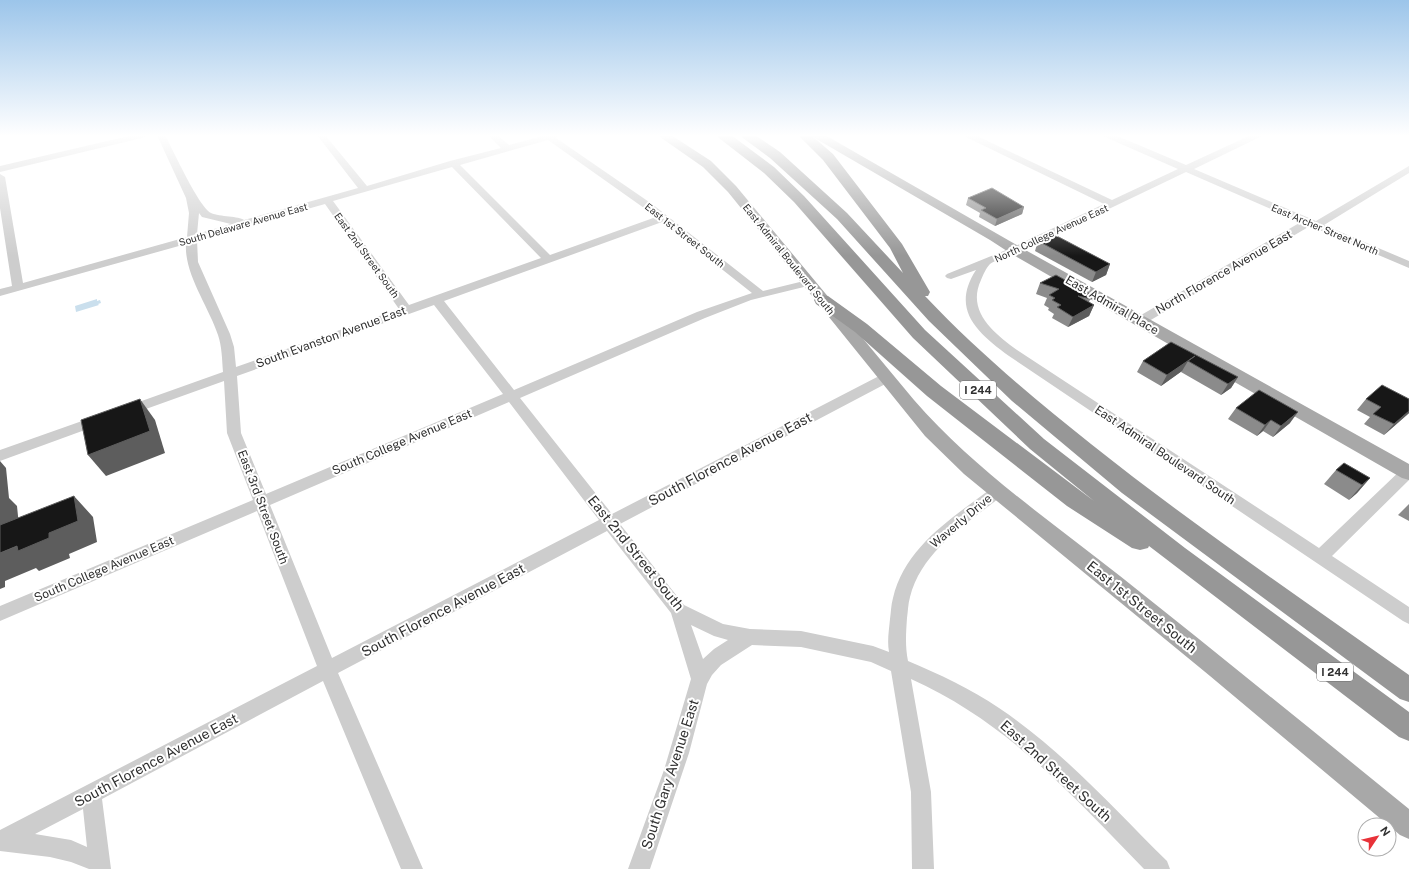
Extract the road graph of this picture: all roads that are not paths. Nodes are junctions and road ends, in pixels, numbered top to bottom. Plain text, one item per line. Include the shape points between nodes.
1 (181, 176) edge
2 (353, 176) edge
3 (410, 176) edge
4 (465, 176) edge
5 (607, 176) edge
6 (719, 176) edge
7 (774, 176) edge
8 (798, 176) edge
9 (842, 176) edge
10 (888, 176) edge
11 (1054, 176) edge
12 (1173, 176) edge
13 (1202, 176) edge
14 (1398, 176) edge
15 (0, 177) edge
16 (364, 189) junction
17 (190, 195) junction
18 (327, 200) junction
19 (1113, 204) junction
20 (663, 218) junction
21 (253, 221) junction
22 (1313, 224) junction
23 (191, 239) junction
24 (1015, 250) junction
25 (548, 259) junction
26 (984, 264) junction
27 (1409, 265) edge
28 (950, 276) dead end
29 (18, 288) junction
30 (815, 291) junction
31 (0, 293) edge
32 (760, 294) junction
33 (436, 300) junction
34 (406, 310) junction
35 (935, 317) junction
36 (1140, 321) junction
37 (231, 373) junction
38 (886, 378) junction
39 (511, 395) junction
40 (0, 456) edge
41 (1408, 472) edge
42 (998, 491) junction
43 (261, 502) junction
44 (610, 522) junction
45 (1320, 557) junction
46 (678, 610) junction
47 (0, 614) edge
48 (1409, 616) edge
49 (1260, 617) junction
50 (750, 638) junction
51 (900, 665) junction
52 (328, 670) junction
53 (700, 679) junction
54 (1409, 690) edge
55 (1409, 728) edge
56 (91, 794) junction
57 (1409, 826) edge
58 (1, 841) edge
59 (99, 866) edge
60 (412, 869) edge
61 (639, 869) edge
62 (923, 869) edge
63 (1159, 869) edge

1 - 17 street, East 3rd Street South
2 - 16 street
3 - 16 street, South Delaware Avenue East
4 - 25 street
5 - 20 street, East 1st Street South
6 - 30 main road, East Admiral Boulevard South
7 - 49 highway, I 244 via 799,199 919,334 1036,444
8 - 35 highway, I 244 via 842,216
9 - 35 highway via 897,247
10 - 24 main road, East Admiral Place
11 - 19 street
12 - 19 street, North College Avenue East
13 - 22 street, East Archer Street North
14 - 22 street, North Florence Avenue East
15 - 29 street
16 - 18 street, South Delaware Avenue East
17 - 21 street via 206,215 229,222
17 - 23 street, East 3rd Street South via 193,212
18 - 21 street, South Delaware Avenue East
18 - 34 street, East 2nd Street South
19 - 24 street, North College Avenue East
20 - 25 street, South Evanston Avenue East
20 - 32 street, East 1st Street South
21 - 23 street, South Delaware Avenue East
22 - 27 street, East Archer Street North
22 - 36 street, North Florence Avenue East
23 - 29 street, South Delaware Avenue East
23 - 37 street, East 3rd Street South via 192,262 226,340
24 - 26 street, North College Avenue East
24 - 36 main road, East Admiral Place
25 - 33 street, South Evanston Avenue East
26 - 28 street, North College Avenue East
26 - 45 street, East Admiral Boulevard South via 971,290 971,303 980,324 995,339
29 - 31 street, South Delaware Avenue East
30 - 32 street, South College Avenue East
30 - 38 main road, East Admiral Boulevard South
30 - 49 highway via 939,396 1074,500
32 - 39 street, South College Avenue East via 701,315
33 - 34 street, South Evanston Avenue East
33 - 39 street, East 2nd Street South
34 - 37 street, South Evanston Avenue East
35 - 54 highway, I 244 via 1019,396 1130,487
36 - 41 main road, East Admiral Place
37 - 40 street, South Evanston Avenue East
37 - 43 street, East 3rd Street South via 234,433
38 - 42 main road, East 1st Street South via 944,444
38 - 44 street, South Florence Avenue East
39 - 43 street, South College Avenue East
39 - 44 street, East 2nd Street South
41 - 45 street
42 - 51 street, Waverly Drive via 943,534 924,553 913,570 902,598 898,620 896,644
42 - 57 main road, East 1st Street South
43 - 47 street, South College Avenue East
43 - 52 street, East 3rd Street South
44 - 46 street, East 2nd Street South
44 - 52 street, South Florence Avenue East
45 - 48 street, East Admiral Boulevard South
46 - 50 street, East 2nd Street South via 720,631
46 - 53 street
49 - 55 highway, I 244
50 - 51 street, East 2nd Street South via 801,639 872,654
50 - 53 street, South Gary Avenue East via 730,648 713,661
51 - 62 street, Waverly Drive via 921,792
51 - 63 street, East 2nd Street South via 925,676 992,714 1026,740
52 - 56 street, South Florence Avenue East
52 - 60 street, East 3rd Street South
53 - 61 street, South Gary Avenue East via 663,806
56 - 58 street, South Florence Avenue East
56 - 59 street
58 - 59 street via 71,851

